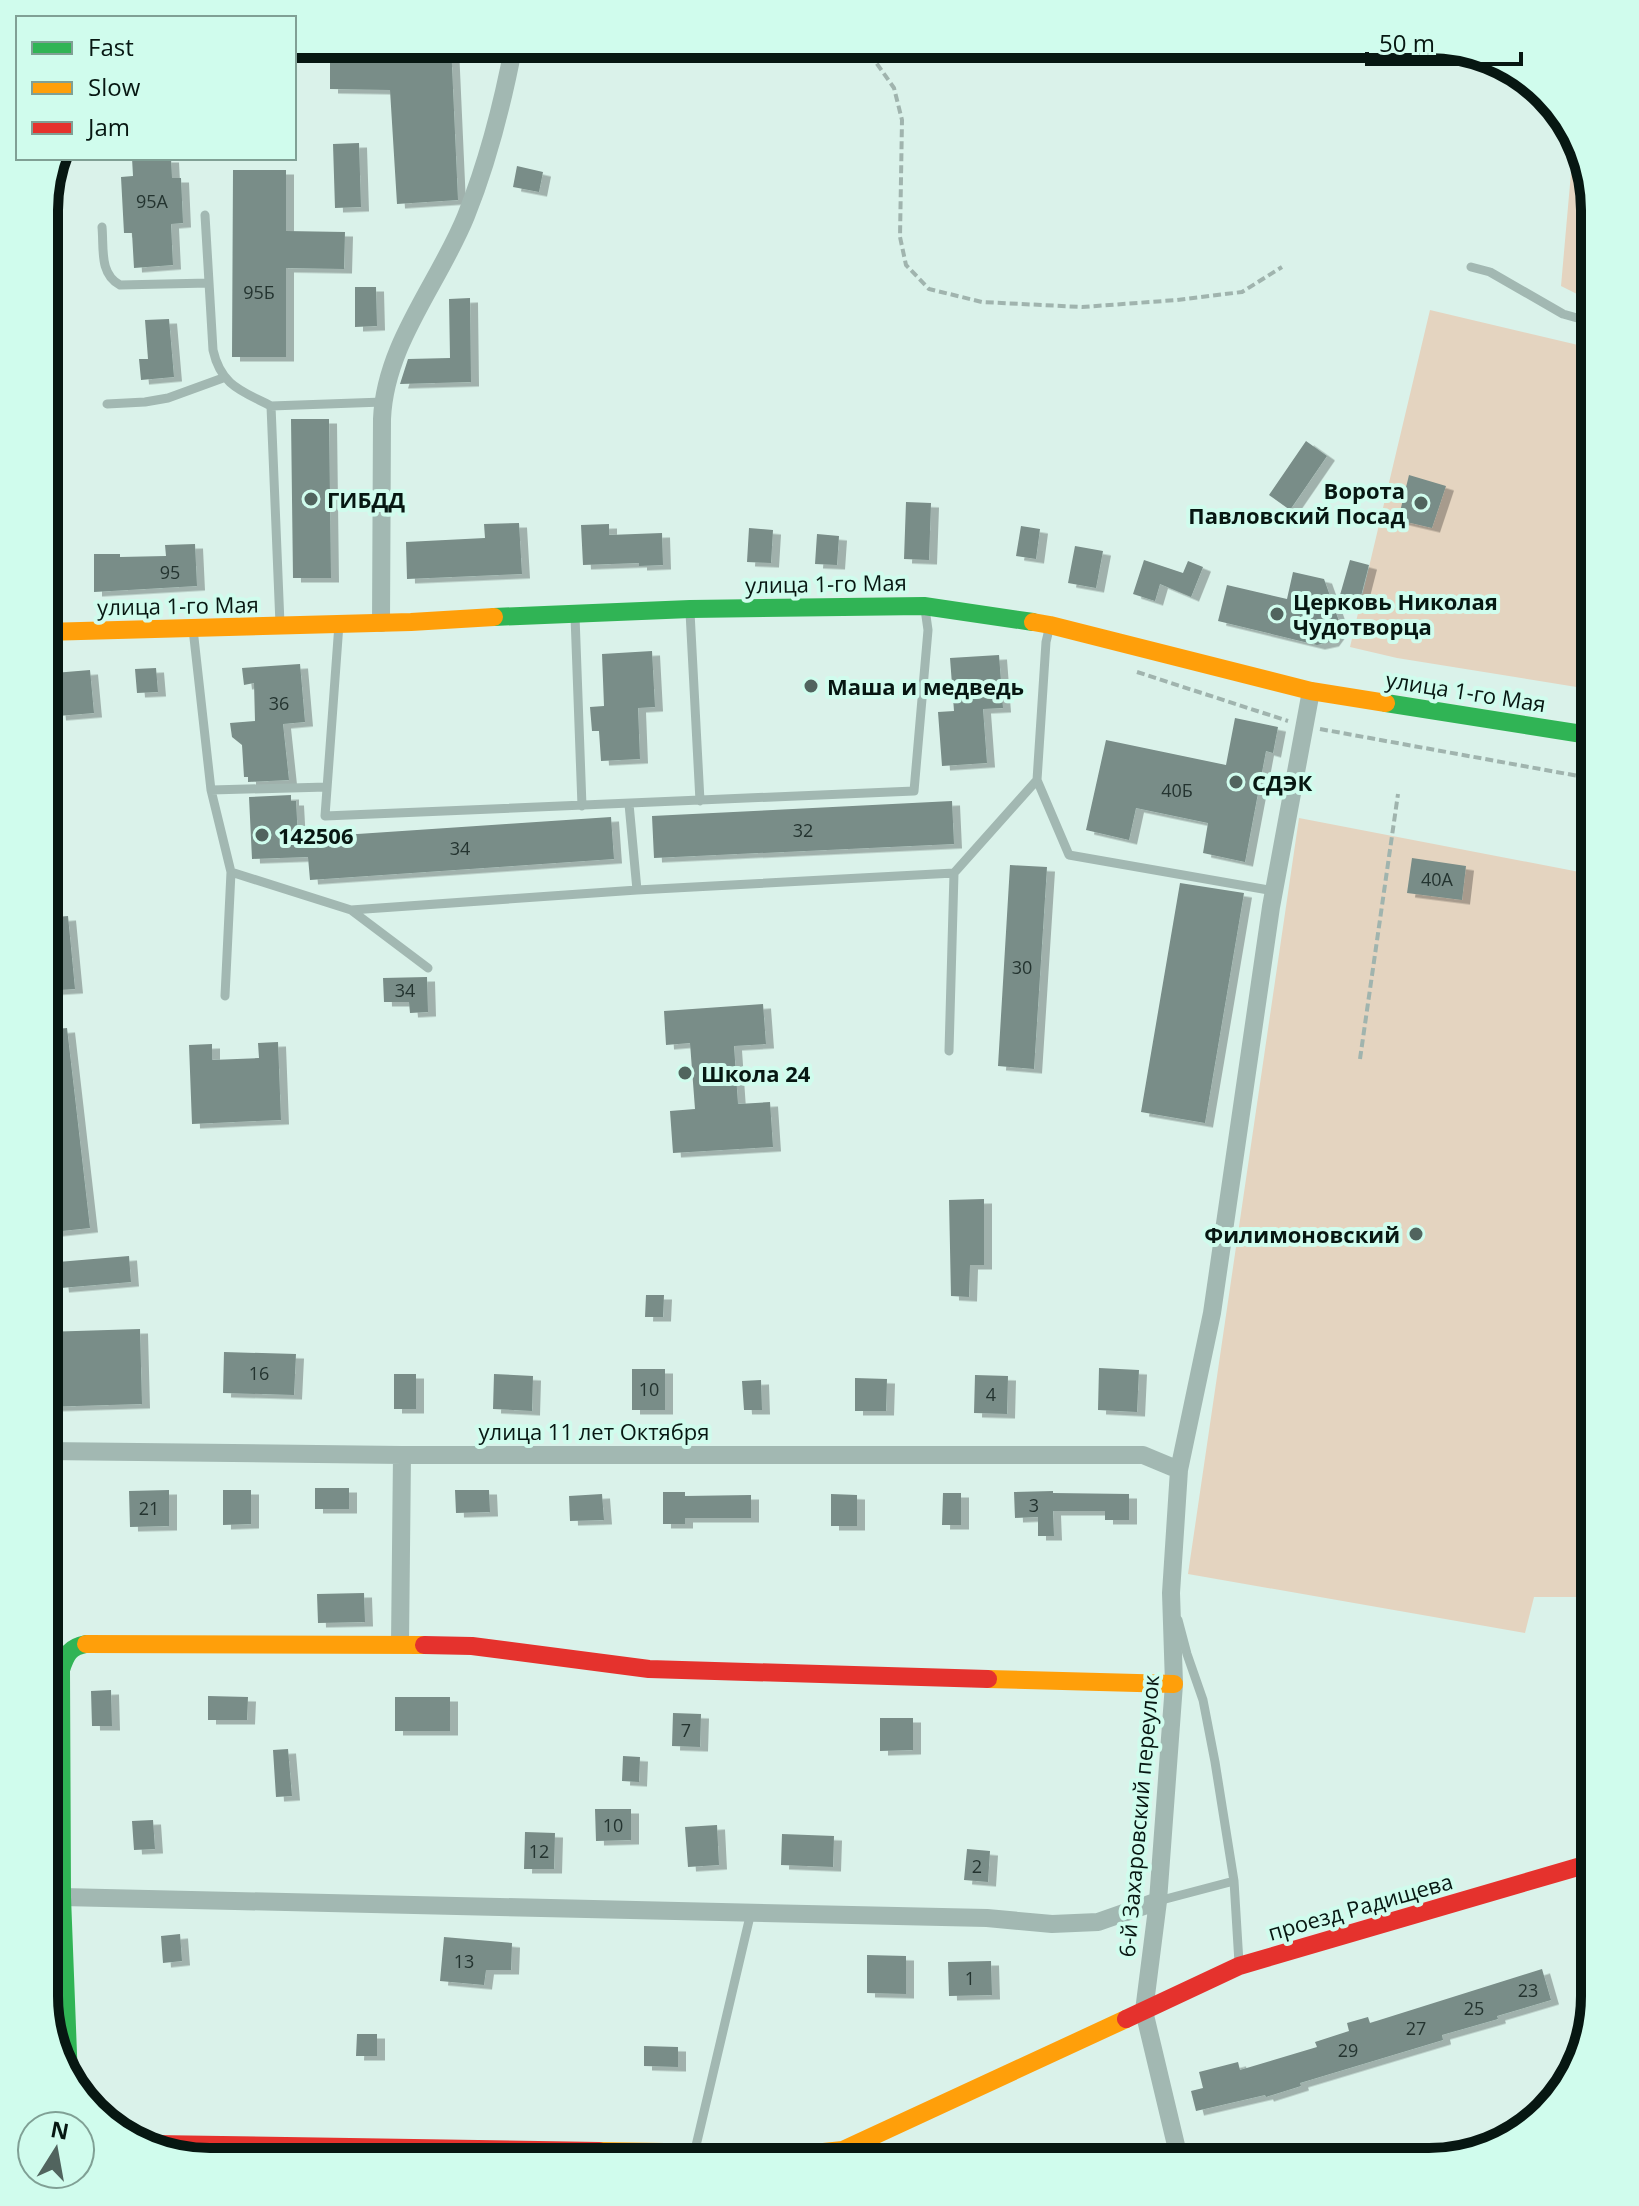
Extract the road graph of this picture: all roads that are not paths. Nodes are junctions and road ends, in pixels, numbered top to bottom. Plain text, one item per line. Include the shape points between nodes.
1 (511, 58) edge
2 (205, 215) dead end
3 (102, 227) dead end
4 (1471, 267) dead end
5 (209, 283) junction
6 (1581, 319) edge
7 (223, 378) junction
8 (383, 402) junction
9 (107, 404) dead end
10 (271, 406) junction
11 (924, 606) junction
12 (690, 609) junction
13 (575, 613) junction
14 (381, 623) junction
15 (339, 624) junction
16 (1050, 625) junction
17 (280, 627) junction
18 (193, 629) junction
19 (58, 632) edge
20 (1311, 691) junction
21 (1581, 734) edge
22 (1037, 780) junction
23 (327, 787) junction
24 (211, 790) junction
25 (700, 801) junction
26 (629, 804) junction
27 (582, 806) junction
28 (231, 872) junction
29 (954, 873) junction
30 (637, 890) junction
31 (1274, 891) junction
32 (351, 910) junction
33 (428, 968) dead end
34 (225, 996) dead end
35 (949, 1051) dead end
36 (58, 1451) edge
37 (402, 1455) junction
38 (1179, 1470) junction
39 (1171, 1593) junction
40 (400, 1644) junction
41 (1174, 1684) junction
42 (1581, 1866) edge
43 (1234, 1881) junction
44 (62, 1897) junction
45 (1158, 1901) junction
46 (751, 1912) junction
47 (1239, 1966) junction
48 (1144, 2011) junction
49 (68, 2049) edge
50 (178, 2144) edge
51 (424, 2148) edge
52 (695, 2148) edge
53 (847, 2148) edge
54 (1177, 2148) edge

1 - 8 street via 467,214 397,353
2 - 5 lane
3 - 5 lane via 105,267 112,281
4 - 6 lane
5 - 7 lane via 213,350
7 - 9 lane via 168,398
7 - 10 lane
8 - 10 lane
8 - 14 street
10 - 17 lane
11 - 12 street, улица 1-го Мая
11 - 16 street, улица 1-го Мая
11 - 25 lane via 928,630 914,791
12 - 13 street, улица 1-го Мая
12 - 25 lane
13 - 14 street, улица 1-го Мая
13 - 27 lane
14 - 15 street, улица 1-го Мая
15 - 17 street, улица 1-го Мая
15 - 23 lane
16 - 20 street, улица 1-го Мая
16 - 22 lane
17 - 18 street, улица 1-го Мая
18 - 19 street, улица 1-го Мая
18 - 24 lane
20 - 21 street, улица 1-го Мая
20 - 31 street, 6-й Захаровский переулок
22 - 29 lane
22 - 31 lane via 1069,855
23 - 24 lane
23 - 27 lane via 325,816
24 - 28 lane
25 - 26 lane
26 - 27 lane
26 - 30 lane
28 - 32 lane
28 - 34 lane
29 - 30 lane
29 - 35 lane
30 - 32 lane
31 - 38 street, 6-й Захаровский переулок via 1212,1313
32 - 33 lane
36 - 37 street, улица 11 лет Октября
37 - 38 street, улица 11 лет Октября via 1143,1455
37 - 40 street
38 - 39 street, 6-й Захаровский переулок
39 - 41 street, 6-й Захаровский переулок
39 - 43 lane via 1203,1700
40 - 41 street via 472,1646 649,1669
40 - 44 street via 75,1645 65,1653 61,1670
41 - 45 street, 6-й Захаровский переулок
42 - 47 street, проезд Радищева
43 - 45 lane
43 - 47 lane
44 - 46 street
44 - 49 street
45 - 46 street via 1098,1922 1052,1924
45 - 48 street, 6-й Захаровский переулок
46 - 52 lane
47 - 48 street, проезд Радищева
48 - 53 street, проезд Радищева
48 - 54 street, 6-й Захаровский переулок
50 - 51 street, проезд Радищева

